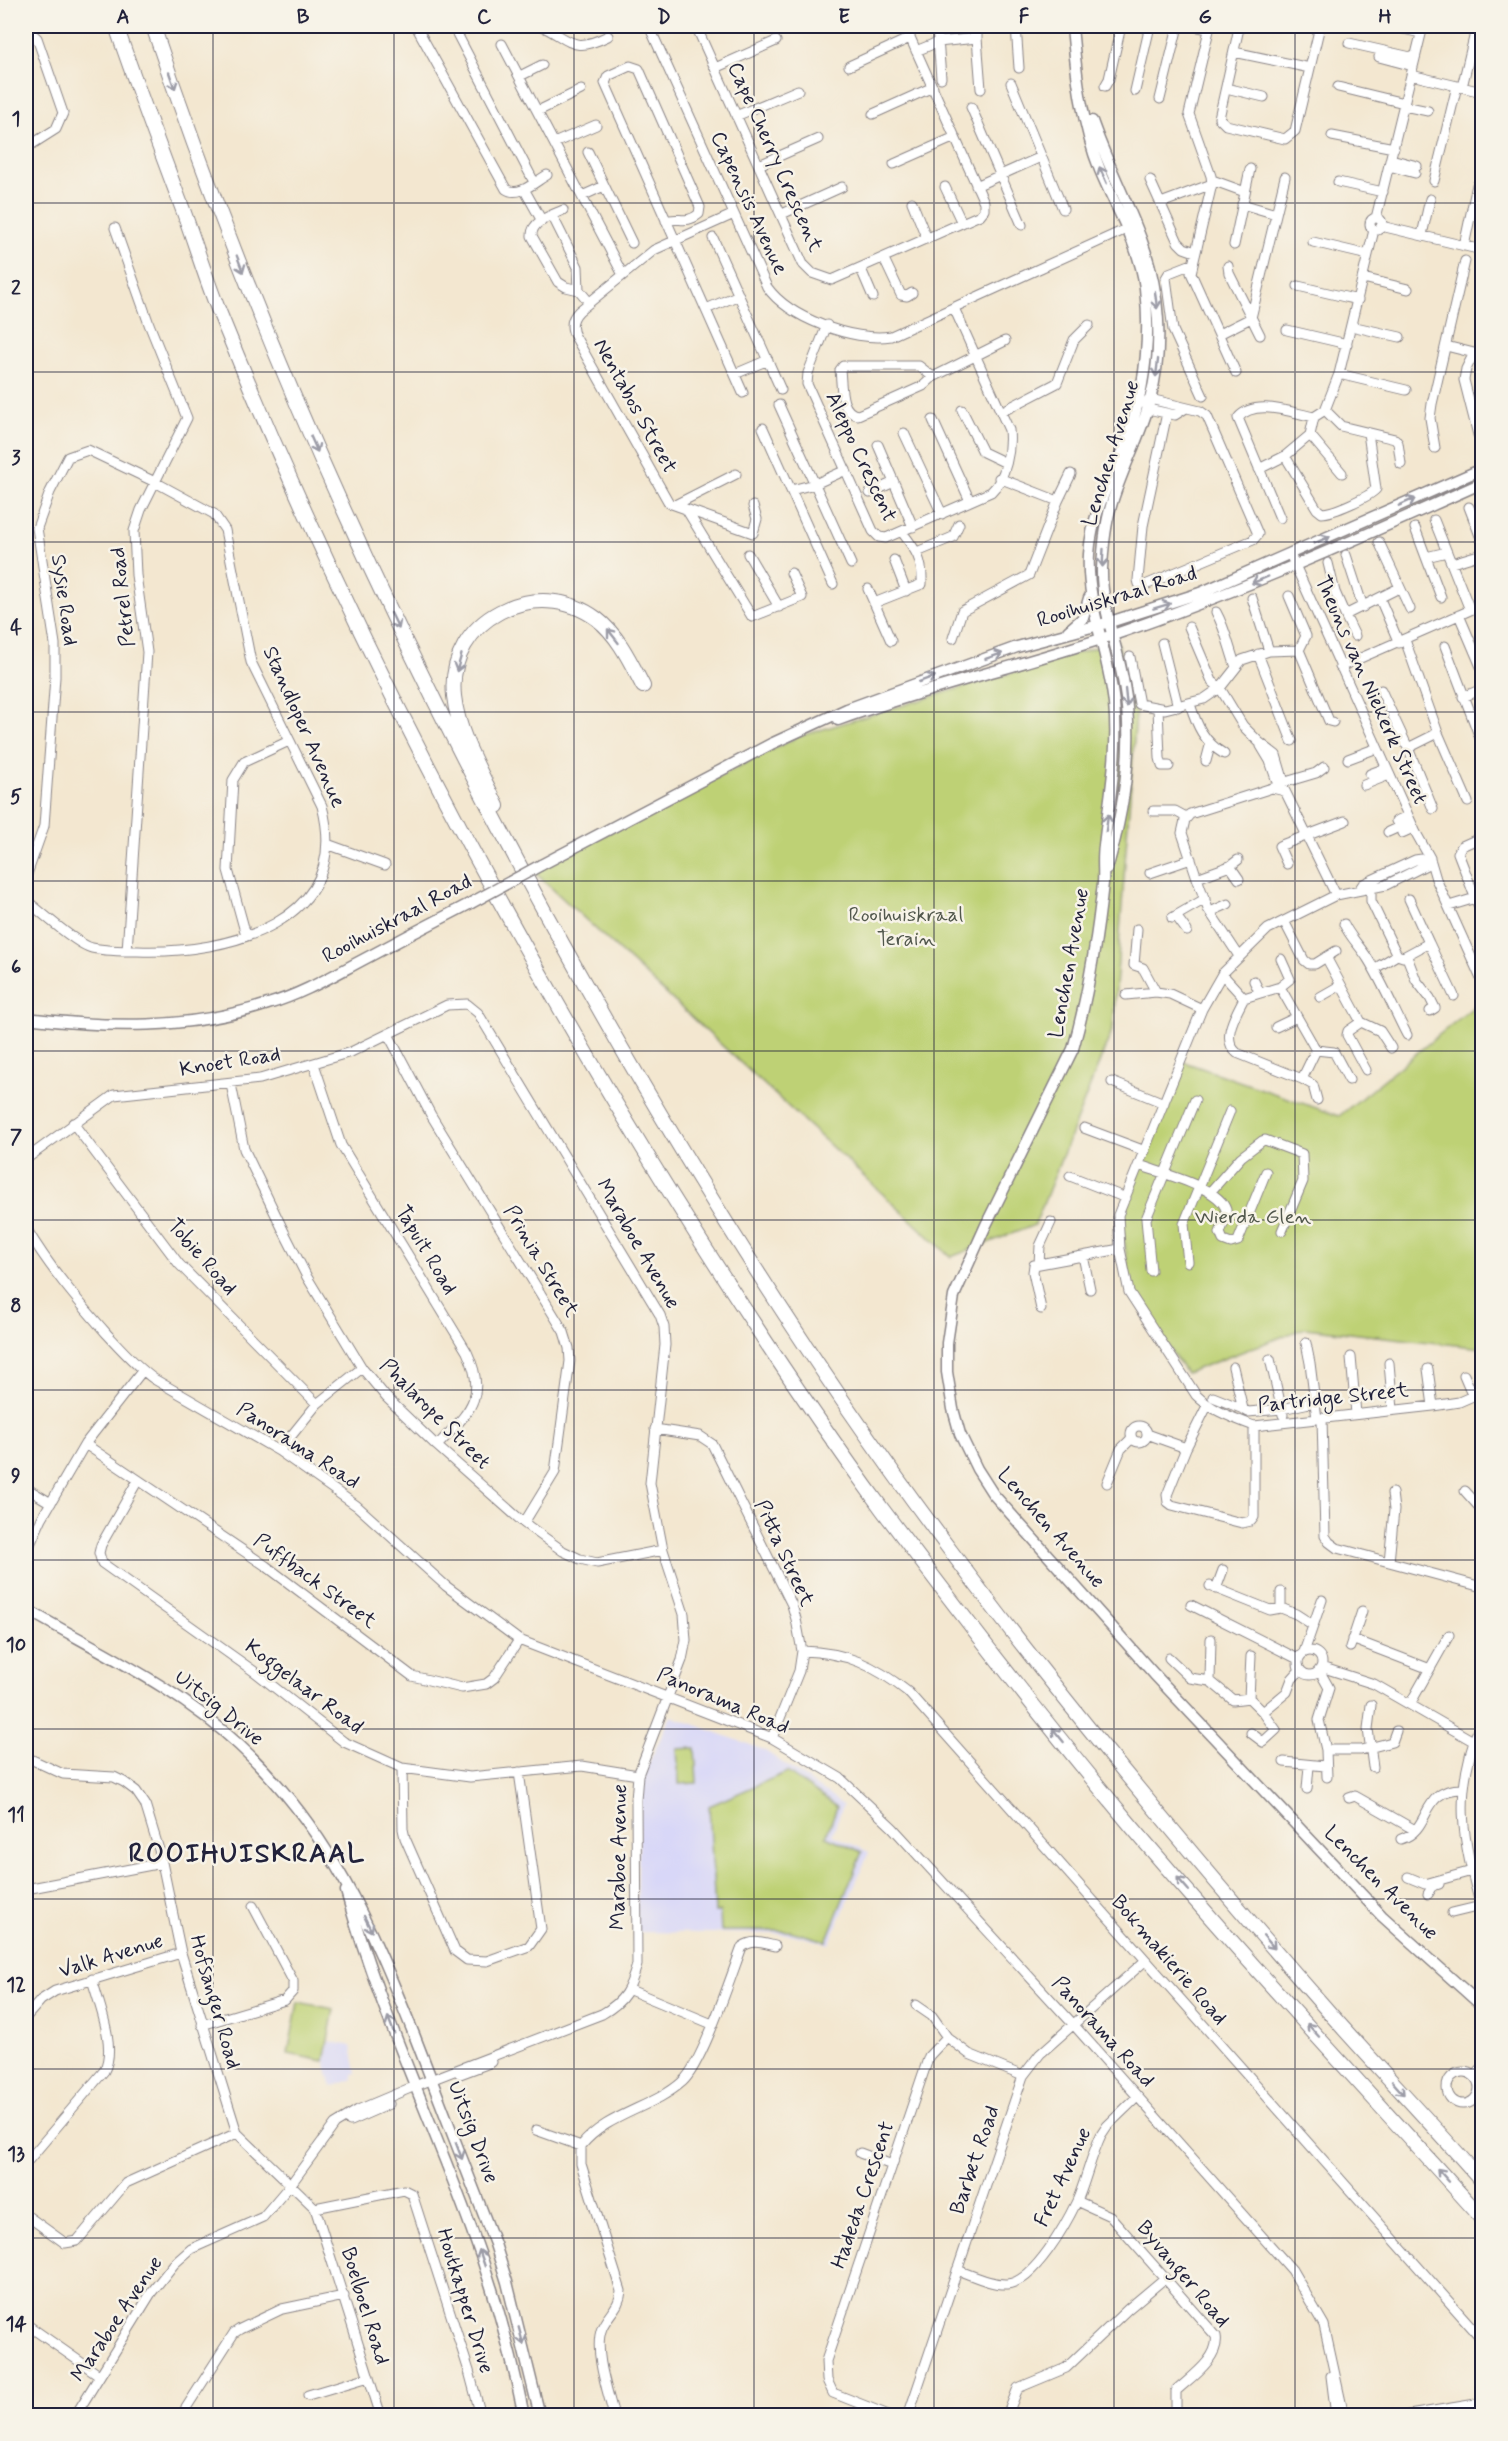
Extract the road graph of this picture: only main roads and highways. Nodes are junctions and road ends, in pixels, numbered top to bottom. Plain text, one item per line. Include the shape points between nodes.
1 (116, 26) edge
2 (153, 26) edge
3 (1072, 26) edge
4 (1131, 227) junction
5 (1482, 470) edge
6 (1482, 483) edge
7 (1091, 586) junction
8 (1110, 622) junction
9 (1097, 626) junction
10 (1113, 635) junction
11 (1057, 636) junction
12 (1100, 638) junction
13 (643, 686) dead end
14 (760, 751) junction
15 (1103, 881) junction
16 (26, 1018) edge
17 (609, 1026) junction
18 (26, 1602) edge
19 (26, 1609) edge
20 (132, 1667) junction
21 (341, 1872) junction
22 (1482, 2006) edge
23 (1482, 2181) edge
24 (1482, 2218) edge
25 (524, 2415) edge
26 (540, 2415) edge

24 -> 1 highway via 1243,1953 1002,1667 822,1423 643,1150 546,987 375,662 215,300
2 -> 17 highway via 245,278 306,427 387,605 489,810
3 - 4 main road, Lenchen Avenue via 1079,81
4 - 7 main road, Lenchen Avenue via 1145,289 1148,342 1134,417 1097,509 1089,554
4 -> 8 main road, Lenchen Avenue via 1151,272 1158,352 1148,404 1106,530 1102,571
8 -> 5 main road, Rooihuiskraal Road via 1200,593
6 -> 10 main road, Rooihuiskraal Road via 1224,596
7 - 9 main road, Lenchen Avenue
7 - 11 main road via 1083,618 1074,628
8 - 9 main road, Rooihuiskraal Road
8 - 10 main road, Lenchen Avenue
9 - 11 main road, Rooihuiskraal Road
9 - 12 main road, Lenchen Avenue
10 - 12 main road, Rooihuiskraal Road
10 -> 15 main road, Lenchen Avenue via 1128,722 1127,770 1122,809
14 -> 11 main road, Rooihuiskraal Road via 847,709
12 - 14 main road, Rooihuiskraal Road via 886,703
15 -> 12 main road, Lenchen Avenue via 1116,731
13 -> 17 highway via 624,651 598,619 566,604 536,600 509,607 476,629 462,652 454,680 464,733 523,860
14 - 16 main road, Rooihuiskraal Road, bridge via 308,989 269,1004 222,1017 151,1026
15 - 22 main road, Lenchen Avenue via 1088,984 1073,1049 954,1296 947,1372 960,1434 993,1494 1049,1559 1382,1916
17 -> 23 highway via 669,1131 773,1293 949,1549 1065,1701 1200,1863
18 - 20 main road, Uitsig Drive
19 - 20 main road, Uitsig Drive
20 - 21 main road, Uitsig Drive via 239,1744 295,1805
25 -> 21 main road, Uitsig Drive via 491,2285 363,1952
21 -> 26 main road, Uitsig Drive via 378,1944 507,2282

